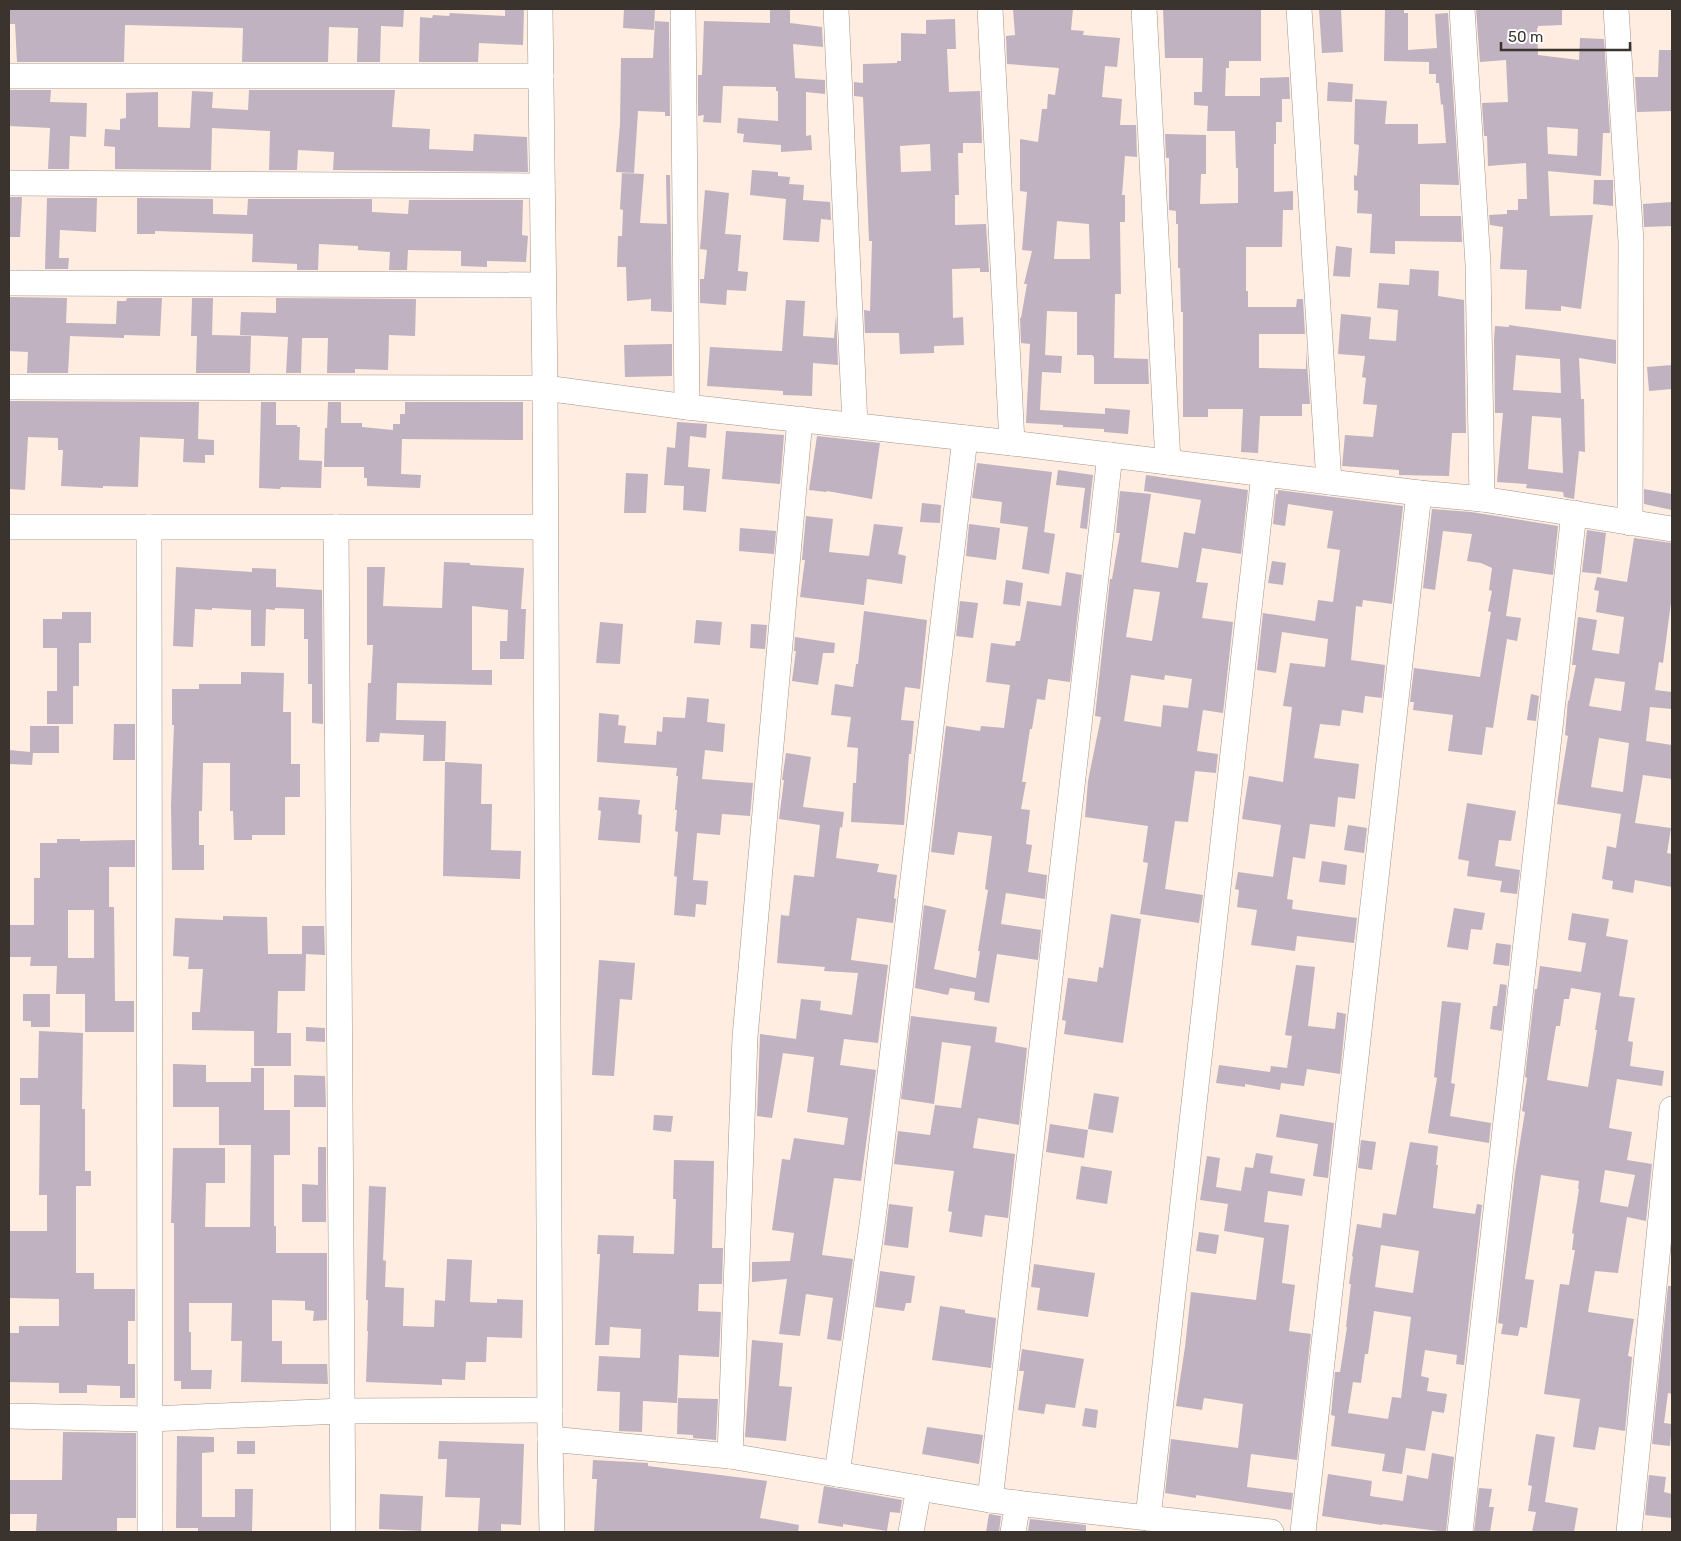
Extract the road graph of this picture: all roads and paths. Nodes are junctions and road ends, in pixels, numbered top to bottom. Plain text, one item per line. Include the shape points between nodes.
1 (540, 9) edge
2 (683, 9) edge
3 (836, 9) edge
4 (990, 9) edge
5 (1144, 9) edge
6 (1299, 9) edge
7 (1462, 9) edge
8 (1616, 9) edge
9 (9, 76) edge
10 (541, 76) junction
11 (9, 183) edge
12 (542, 186) junction
13 (9, 282) edge
14 (543, 285) junction
15 (9, 387) edge
16 (545, 388) junction
17 (687, 406) junction
18 (800, 419) junction
19 (855, 425) junction
20 (965, 438) junction
21 (1012, 442) junction
22 (1110, 455) junction
23 (1168, 462) junction
24 (1264, 474) junction
25 (1329, 482) junction
26 (1419, 494) junction
27 (1482, 499) junction
28 (1574, 513) junction
29 (1630, 523) junction
30 (9, 527) edge
31 (149, 527) junction
32 (336, 527) junction
33 (545, 527) junction
34 (1672, 529) edge
35 (1672, 1109) edge
36 (550, 1410) junction
37 (342, 1411) junction
38 (9, 1416) edge
39 (149, 1419) junction
40 (550, 1439) junction
41 (730, 1456) junction
42 (837, 1474) junction
43 (919, 1488) junction
44 (990, 1500) junction
45 (1018, 1503) junction
46 (1132, 1522) edge
47 (1223, 1530) edge
48 (150, 1532) edge
49 (343, 1532) edge
50 (552, 1532) edge
51 (911, 1532) edge
52 (1013, 1532) edge
53 (1271, 1532) edge
54 (1303, 1532) edge
55 (1460, 1532) edge
56 (1629, 1532) edge

1 - 10 street
2 - 17 street
3 - 19 street
4 - 21 street
5 - 23 street
6 - 25 street
7 - 27 street via 1478,264
8 - 29 street via 1630,242
9 - 10 street
10 - 12 street
11 - 12 street
12 - 14 street
13 - 14 street
14 - 16 street
15 - 16 street
16 - 17 street
16 - 33 street
17 - 18 street
18 - 19 street
18 - 41 street via 745,1037
19 - 20 street
20 - 21 street
20 - 42 street via 873,1218
21 - 22 street
22 - 23 street
22 - 44 street
23 - 24 street
24 - 25 street
24 - 46 street
25 - 26 street
26 - 27 street
26 - 54 street
27 - 28 street
28 - 29 street
28 - 55 street
29 - 34 street
30 - 31 street
31 - 32 street
31 - 39 street
32 - 33 street
32 - 37 street
33 - 36 street
35 - 56 street
36 - 37 street
36 - 40 street
37 - 39 street
37 - 49 street
38 - 39 street
39 - 48 street
40 - 41 street
40 - 50 street
41 - 42 street
42 - 43 street
43 - 44 street
43 - 51 street
44 - 45 street
45 - 46 street
45 - 52 street
46 - 47 street
47 - 53 street

